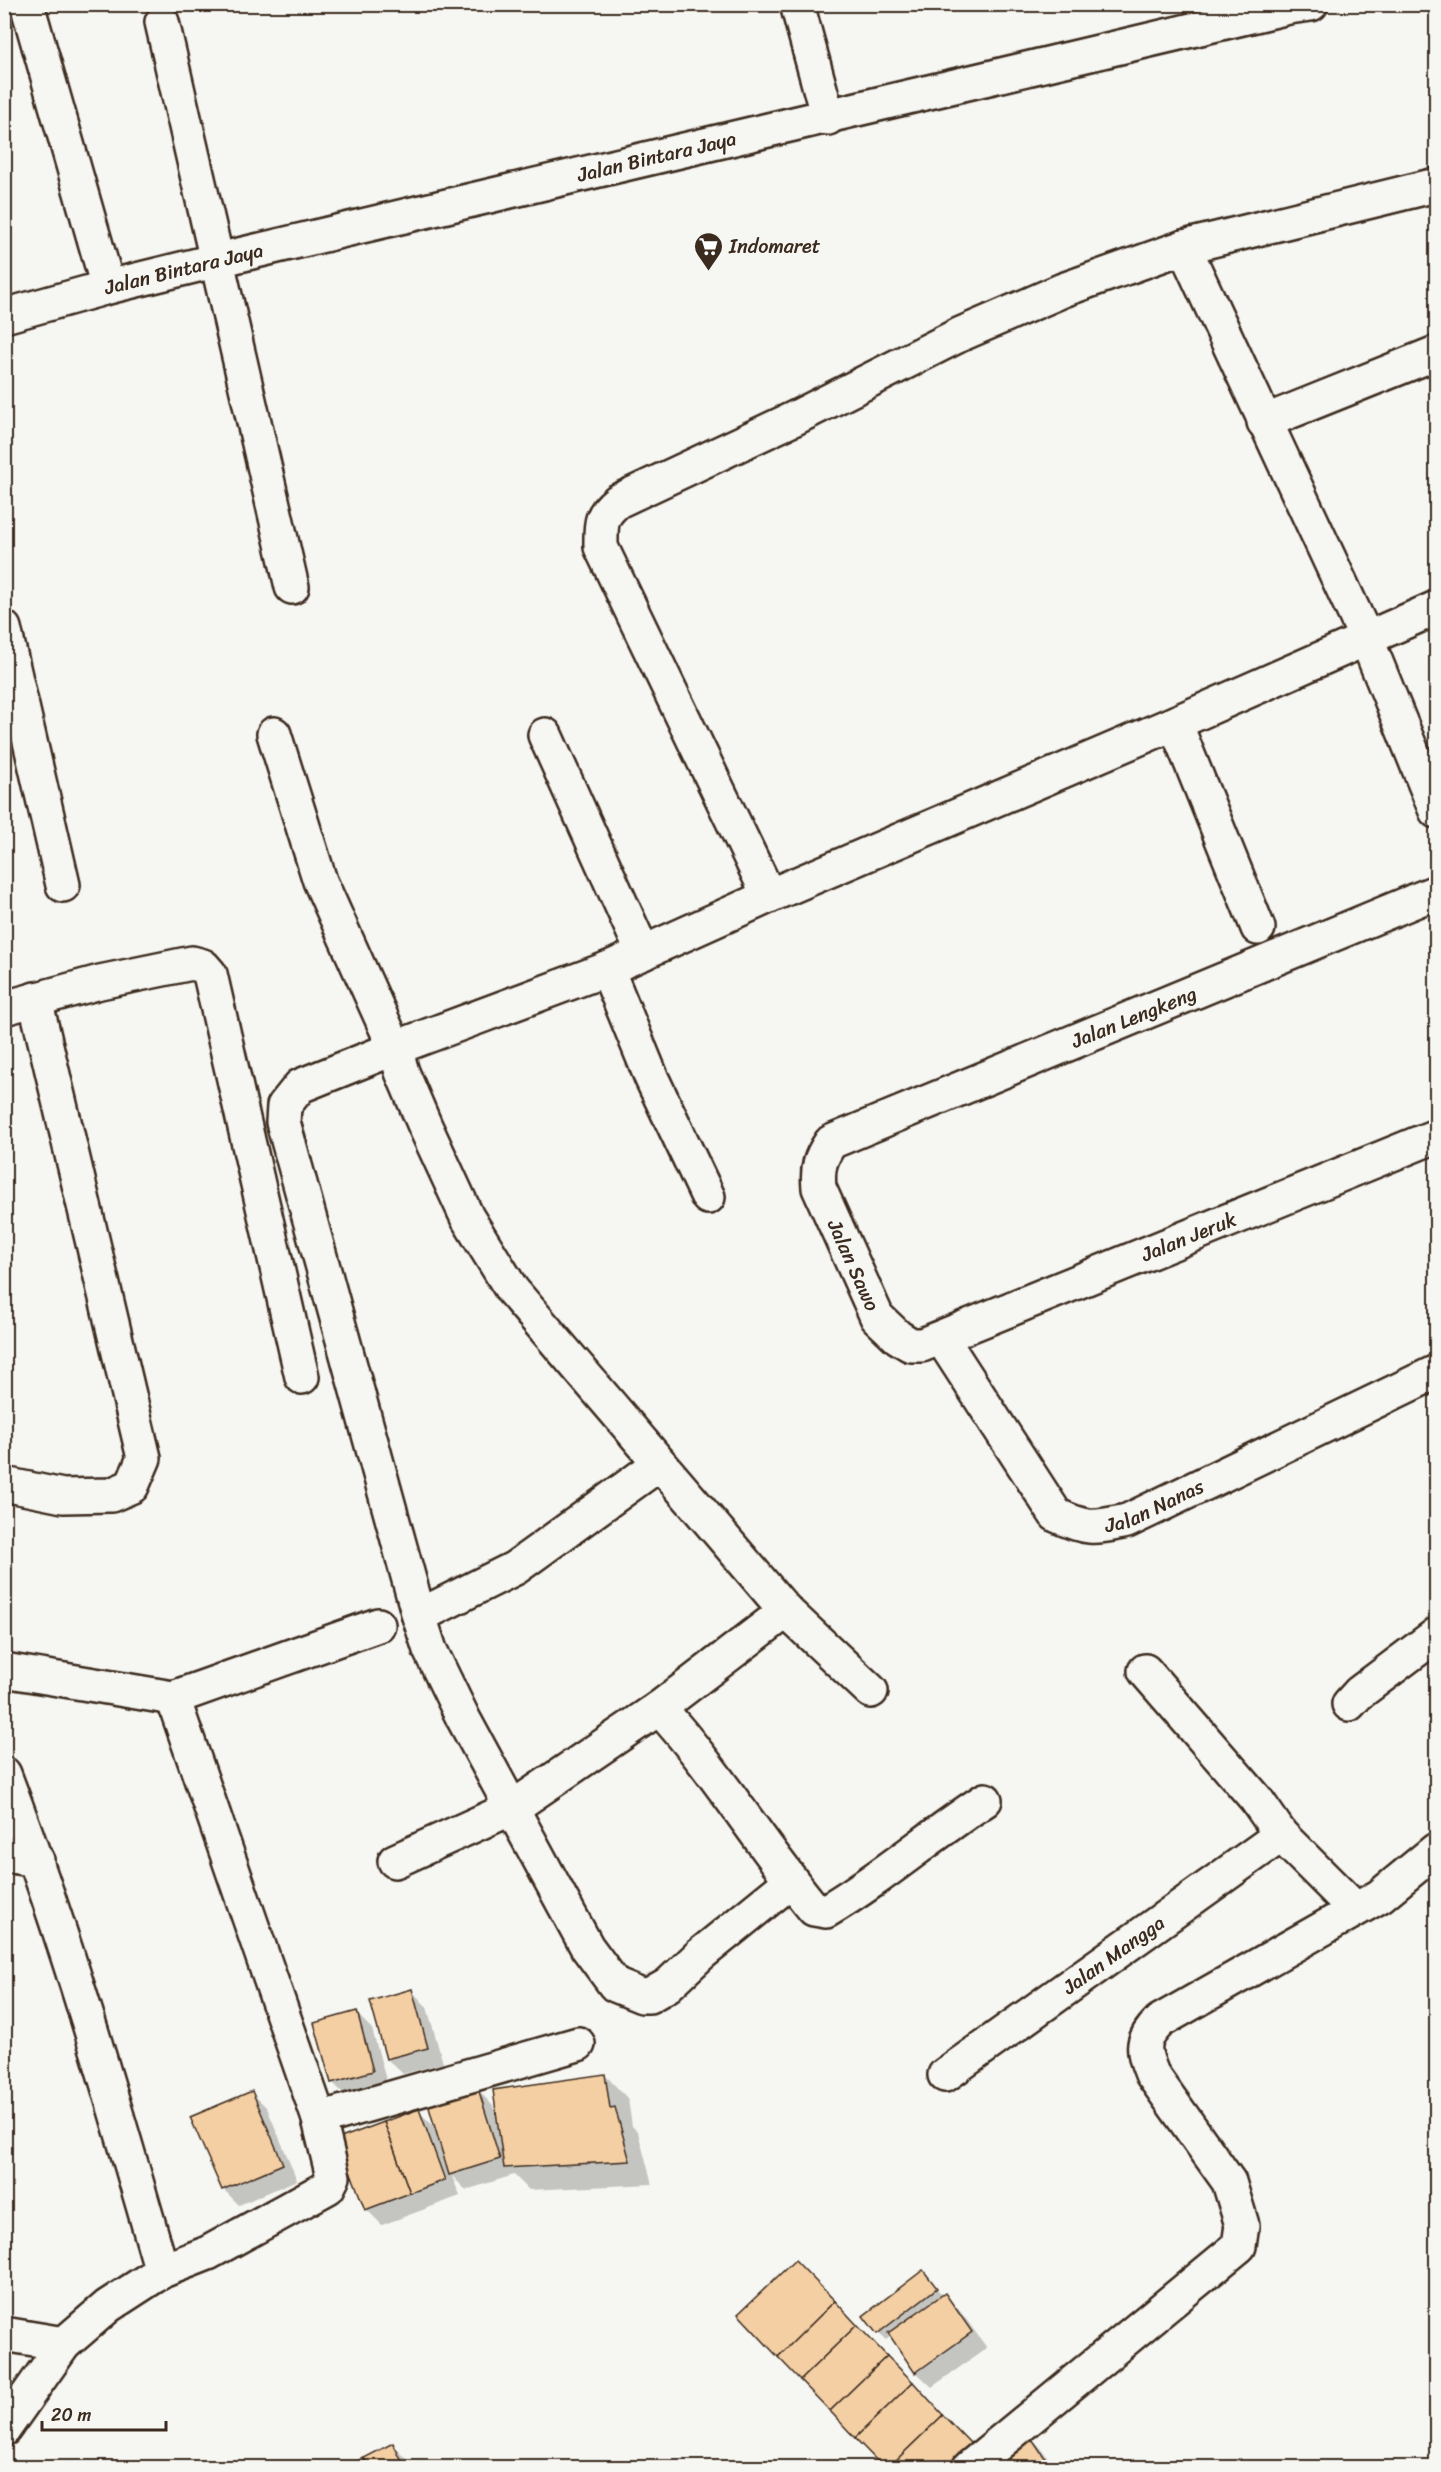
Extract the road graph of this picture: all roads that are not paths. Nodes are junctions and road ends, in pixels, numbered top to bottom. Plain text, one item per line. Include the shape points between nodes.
1 (27, 4) edge
2 (797, 4) edge
3 (1296, 5) edge
4 (162, 22) dead end
5 (828, 118) junction
6 (1437, 185) edge
7 (1184, 247) junction
8 (218, 260) junction
9 (108, 287) junction
10 (4, 316) edge
11 (1437, 353) edge
12 (1264, 422) junction
13 (292, 587) dead end
14 (1437, 608) edge
15 (6, 639) edge
16 (1367, 640) junction
17 (1175, 723) junction
18 (274, 734) dead end
19 (545, 735) dead end
20 (1437, 811) edge
21 (63, 885) dead end
22 (1437, 892) edge
23 (769, 896) junction
24 (1258, 928) dead end
25 (643, 953) junction
26 (607, 969) junction
27 (20, 1004) edge
28 (395, 1048) junction
29 (1437, 1136) edge
30 (831, 1142) joint
31 (708, 1197) dead end
32 (942, 1339) junction
33 (1437, 1372) edge
34 (302, 1377) dead end
35 (659, 1464) junction
36 (4, 1484) edge
37 (786, 1611) junction
38 (419, 1616) junction
39 (378, 1625) dead end
40 (1437, 1635) edge
41 (4, 1670) edge
42 (1145, 1671) dead end
43 (871, 1691) dead end
44 (173, 1698) junction
45 (1349, 1704) dead end
46 (659, 1708) junction
47 (4, 1774) edge
48 (985, 1800) dead end
49 (512, 1808) junction
50 (1281, 1835) junction
51 (4, 1855) edge
52 (1434, 1858) edge
53 (37, 1860) junction
54 (395, 1861) dead end
55 (791, 1881) junction
56 (1355, 1909) junction
57 (578, 2044) dead end
58 (945, 2075) dead end
59 (319, 2119) junction
60 (162, 2271) junction
61 (4, 2334) edge
62 (64, 2344) junction
63 (4, 2429) edge
64 (969, 2468) edge

1 - 9 street
2 - 5 street
3 - 5 street, Jalan Bintara Jaya
4 - 8 street
5 - 8 street, Jalan Bintara Jaya
6 - 7 street
7 - 12 street
7 - 23 street via 1063,290 959,335 606,510 601,524 601,547
8 - 9 street, Jalan Bintara Jaya
8 - 13 street
9 - 10 street, Jalan Bintara Jaya
11 - 12 street
12 - 16 street
14 - 16 street
15 - 21 street
16 - 17 street
16 - 20 street
17 - 23 street
17 - 24 street
18 - 28 street via 320,881
19 - 25 street
22 - 30 street, Jalan Lengkeng
23 - 25 street
25 - 26 street
26 - 28 street
26 - 31 street via 652,1079
27 - 34 street via 192,963 203,966 210,974
27 - 36 street via 144,1458 132,1486 111,1495 63,1496
28 - 35 street via 420,1115 467,1216 512,1290
28 - 38 street via 300,1086 284,1106 283,1122
29 - 32 street, Jalan Jeruk
30 - 32 street, Jalan Sawo via 817,1171 819,1188 877,1317 911,1345
32 - 33 street, Jalan Nanas via 1056,1515 1078,1526 1127,1521
35 - 37 street
35 - 38 street via 515,1569
37 - 43 street
37 - 46 street
38 - 49 street via 430,1650
39 - 44 street
40 - 45 street
41 - 44 street
42 - 50 street via 1256,1799
44 - 59 street
46 - 49 street
46 - 55 street via 679,1729
47 - 53 street
48 - 55 street via 826,1911 814,1909
49 - 54 street
49 - 55 street via 587,1947 615,1985 642,1996 668,1985
50 - 56 street
50 - 58 street, Jalan Mangga
51 - 53 street
52 - 56 street
53 - 60 street via 100,2052
56 - 64 street via 1160,2021 1146,2035 1144,2055 1152,2074 1229,2182 1242,2226 1239,2246
57 - 59 street
59 - 60 street via 333,2177 328,2187 208,2253
60 - 62 street via 108,2306
61 - 62 street
62 - 63 street

